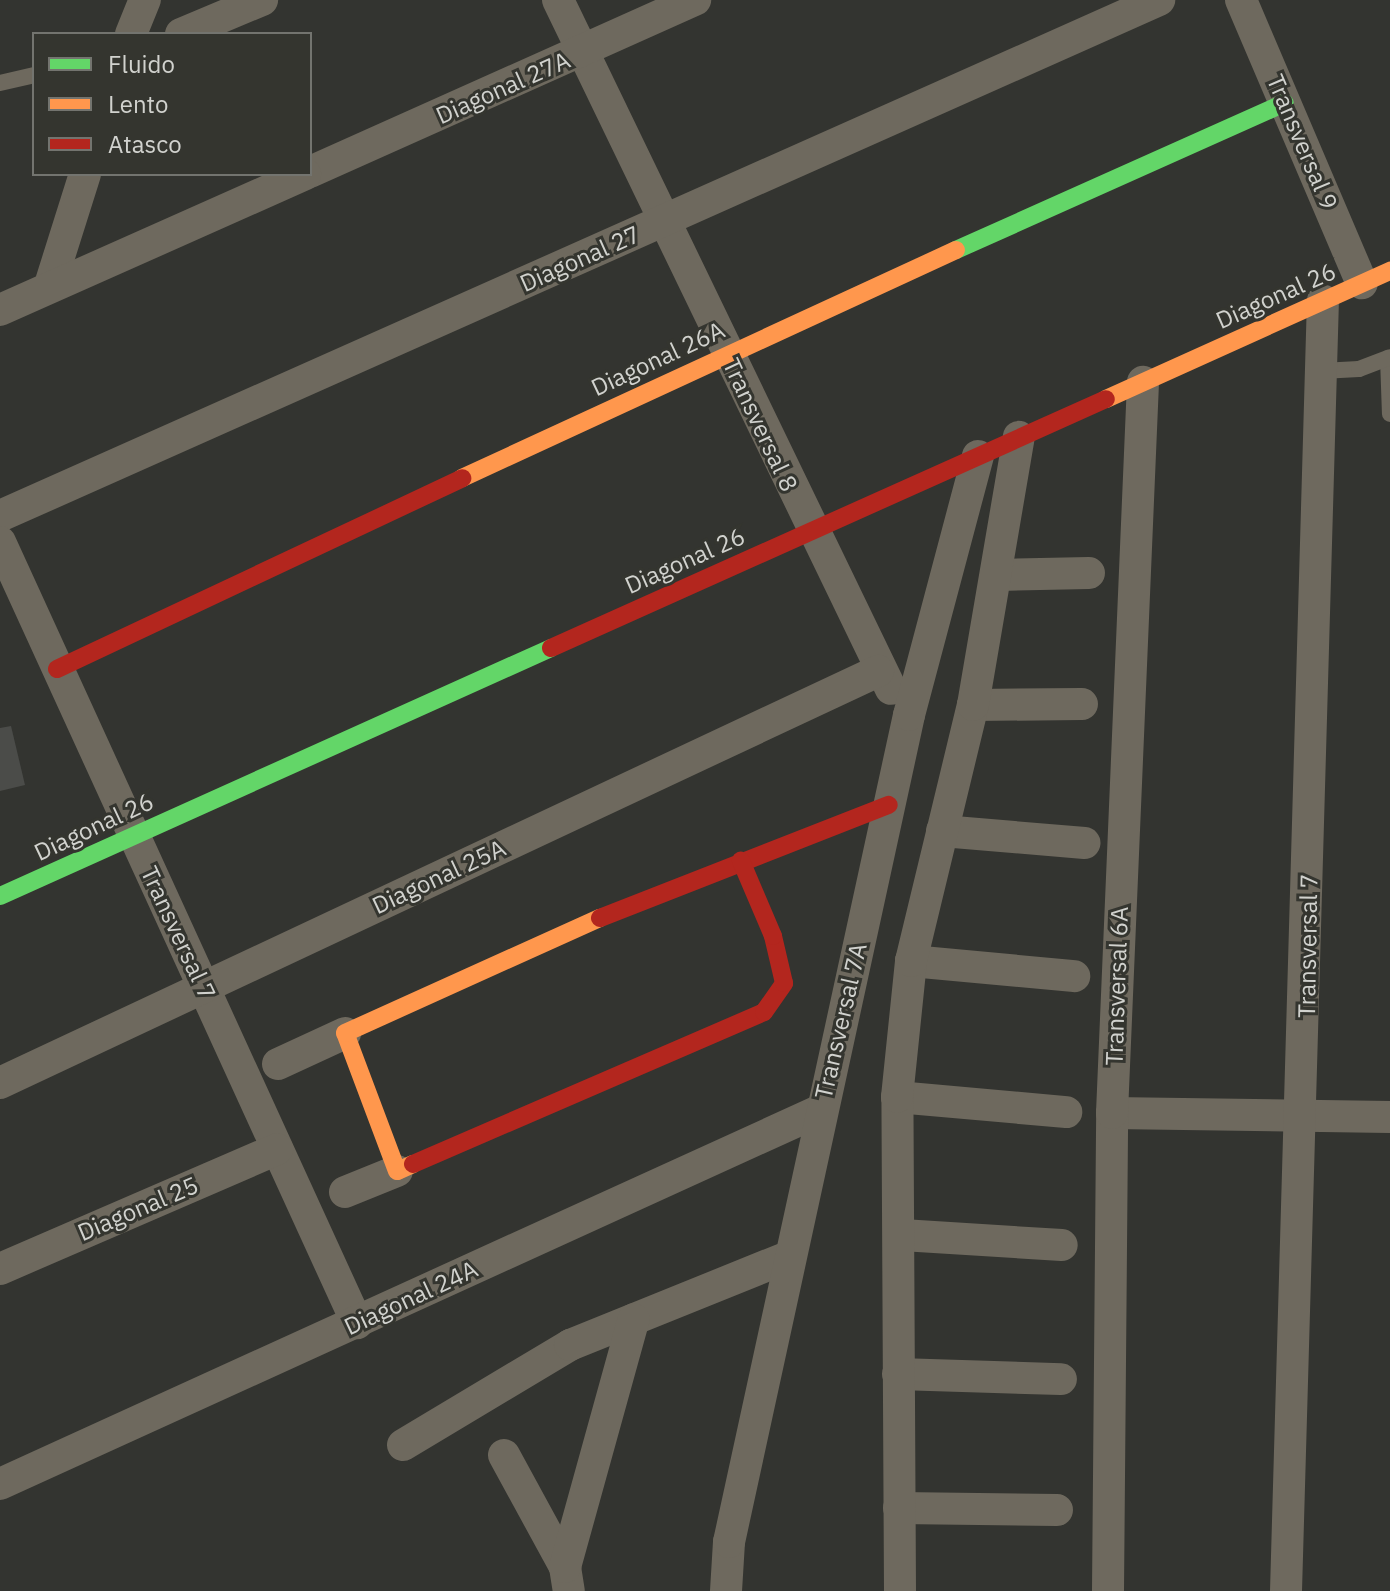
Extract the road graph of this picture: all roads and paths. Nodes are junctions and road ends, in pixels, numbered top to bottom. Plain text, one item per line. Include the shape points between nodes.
1 (145, 0) edge
2 (262, 0) edge
3 (558, 0) edge
4 (695, 0) edge
5 (1159, 0) edge
6 (1241, 0) edge
7 (132, 32) edge
8 (186, 32) edge
9 (583, 53) junction
10 (32, 75) edge
11 (0, 83) edge
12 (1285, 103) junction
13 (312, 171) edge
14 (84, 176) edge
15 (301, 176) edge
16 (664, 222) junction
17 (1376, 277) edge
18 (50, 285) junction
19 (1323, 301) junction
20 (0, 310) edge
21 (726, 353) junction
22 (1389, 358) edge
23 (1321, 371) junction
24 (1143, 382) junction
25 (1390, 414) edge
26 (1019, 437) junction
27 (978, 456) junction
28 (0, 516) edge
29 (810, 531) junction
30 (0, 542) edge
31 (1089, 573) dead end
32 (999, 575) junction
33 (57, 669) junction
34 (878, 671) junction
35 (1082, 704) dead end
36 (973, 705) junction
37 (909, 715) junction
38 (889, 805) junction
39 (942, 831) junction
40 (132, 835) junction
41 (1084, 843) dead end
42 (741, 861) junction
43 (0, 896) edge
44 (911, 961) junction
45 (1074, 976) dead end
46 (204, 987) junction
47 (345, 1033) junction
48 (278, 1064) dead end
49 (0, 1083) edge
50 (897, 1097) junction
51 (821, 1110) junction
52 (1066, 1112) dead end
53 (1112, 1113) junction
54 (1390, 1117) edge
55 (1304, 1120) junction
56 (277, 1149) junction
57 (397, 1171) junction
58 (345, 1192) dead end
59 (902, 1235) junction
60 (1062, 1245) dead end
61 (790, 1256) junction
62 (0, 1269) edge
63 (634, 1319) junction
64 (357, 1323) junction
65 (898, 1374) junction
66 (1061, 1379) dead end
67 (403, 1445) dead end
68 (504, 1455) dead end
69 (0, 1484) edge
70 (899, 1508) junction
71 (1057, 1510) dead end
72 (567, 1579) edge
73 (726, 1591) edge
74 (900, 1591) edge
75 (1108, 1591) edge
76 (1286, 1591) edge

1 - 7 street
2 - 8 street
3 - 9 street, Transversal 8
4 - 9 street, Diagonal 27A
5 - 16 street, Diagonal 27
6 - 12 street, Transversal 9
9 - 13 street, Diagonal 27A
9 - 16 street, Transversal 8
10 - 11 lane
12 - 17 street, Transversal 9
12 - 21 street, Diagonal 26A
14 - 18 street
15 - 18 street, Diagonal 27A
16 - 21 street, Transversal 8
16 - 28 street, Diagonal 27
17 - 19 street, Diagonal 26
18 - 20 street, Diagonal 27A
19 - 23 street, Transversal 7
19 - 24 street, Diagonal 26
21 - 29 street, Transversal 8
21 - 33 street, Diagonal 26A
22 - 23 lane via 1359,369
22 - 25 lane
23 - 55 street, Transversal 7
24 - 26 street, Diagonal 26
24 - 53 street, Transversal 6A
26 - 27 street, Diagonal 26
26 - 32 street
27 - 29 street, Diagonal 26
27 - 37 street, Transversal 7A
29 - 34 street, Transversal 8
29 - 40 street, Diagonal 26
30 - 33 street, Transversal 7
31 - 32 street
32 - 36 street
33 - 40 street, Transversal 7
34 - 37 street, Transversal 8
34 - 46 street, Diagonal 25A
35 - 36 street
36 - 39 street
37 - 38 street, Transversal 7A
38 - 42 street
38 - 51 street, Transversal 7A
39 - 41 street
39 - 44 street
40 - 43 street, Diagonal 26
40 - 46 street, Transversal 7
42 - 47 street
42 - 57 street via 773,936 784,983 764,1012
44 - 45 street
44 - 50 street
46 - 49 street, Diagonal 25A
46 - 56 street, Transversal 7
47 - 48 street
47 - 57 street
50 - 52 street
50 - 59 street
51 - 61 street, Transversal 7A
51 - 64 street, Diagonal 24A
53 - 55 street
53 - 75 street, Transversal 6A
54 - 55 street
55 - 76 street, Transversal 7
56 - 62 street, Diagonal 25
56 - 64 street, Transversal 7
57 - 58 street
59 - 60 street
59 - 65 street
61 - 63 street
61 - 73 street, Transversal 7A via 729,1542
63 - 67 street via 570,1345
63 - 72 street
64 - 69 street, Diagonal 24A
65 - 66 street
65 - 70 street
68 - 72 street
70 - 71 street
70 - 74 street

